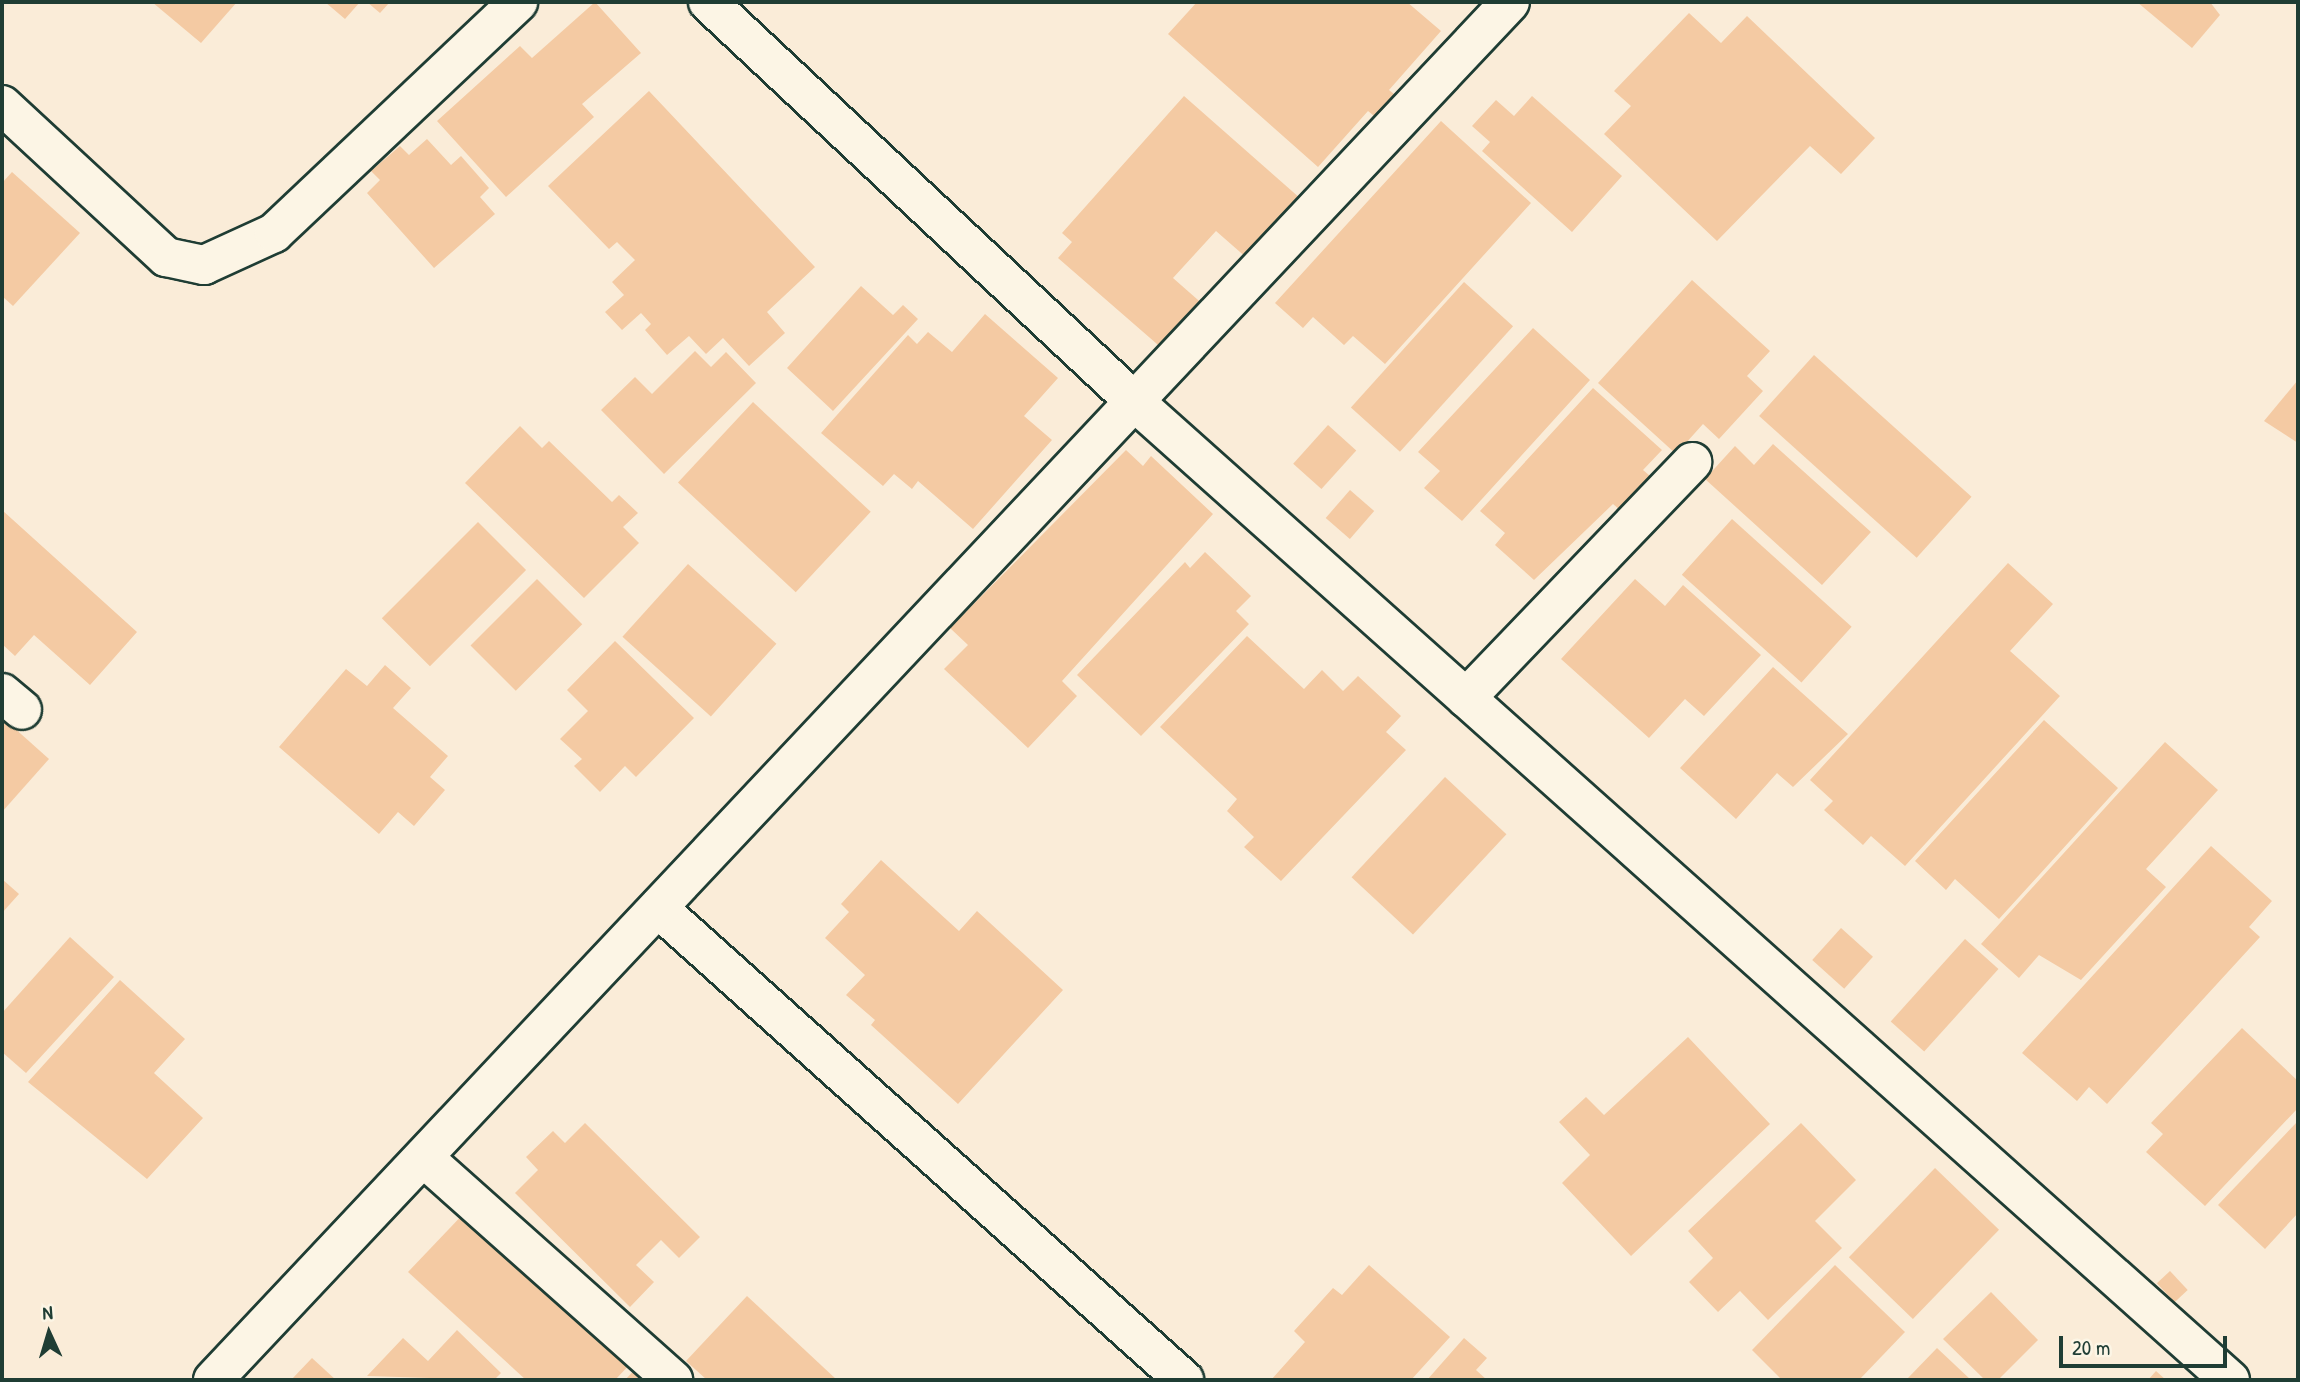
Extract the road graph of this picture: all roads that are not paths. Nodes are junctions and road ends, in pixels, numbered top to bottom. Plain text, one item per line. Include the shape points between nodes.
1 (518, 2) edge
2 (708, 2) edge
3 (1510, 2) edge
4 (2, 105) edge
5 (1136, 403) junction
6 (1692, 462) dead end
7 (1466, 698) junction
8 (658, 908) junction
9 (424, 1158) junction
10 (213, 1380) edge
11 (673, 1380) edge
12 (1184, 1380) edge
13 (2230, 1380) edge

1 - 4 street via 274,233 204,265 166,257
2 - 5 street
3 - 5 street
5 - 7 street
5 - 8 street
6 - 7 street
7 - 13 street
8 - 9 street
8 - 12 street
9 - 10 street
9 - 11 street

